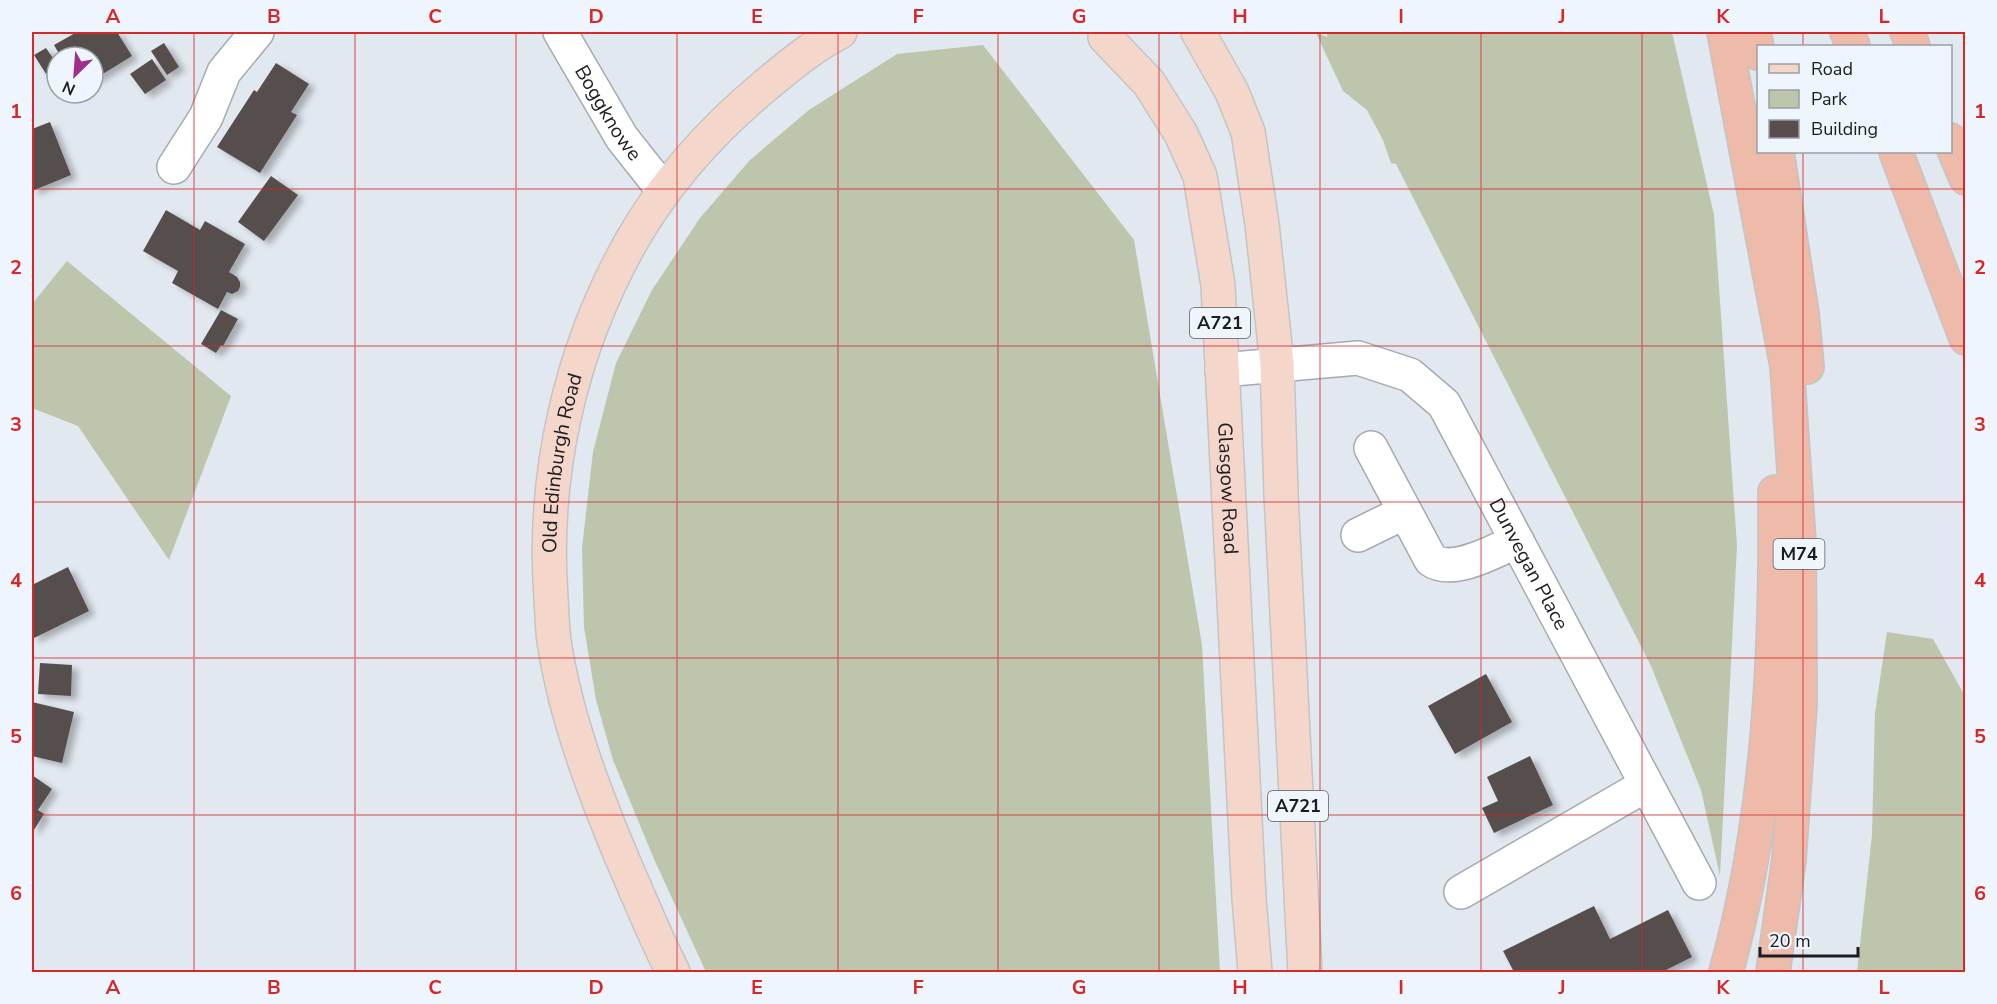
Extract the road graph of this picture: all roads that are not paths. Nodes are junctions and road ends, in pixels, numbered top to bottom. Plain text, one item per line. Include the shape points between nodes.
1 (257, 32) edge
2 (560, 32) edge
3 (840, 32) edge
4 (1198, 32) edge
5 (1724, 32) edge
6 (1754, 32) edge
7 (1110, 33) edge
8 (1757, 48) edge
9 (1745, 139) junction
10 (1952, 145) edge
11 (1777, 153) edge
12 (1896, 153) edge
13 (174, 167) dead end
14 (1965, 178) edge
15 (664, 191) junction
16 (1965, 338) edge
17 (1277, 364) junction
18 (1222, 370) junction
19 (1371, 448) dead end
20 (1405, 512) junction
21 (1358, 536) dead end
22 (1517, 542) junction
23 (1646, 785) junction
24 (1699, 883) dead end
25 (1461, 892) dead end
26 (673, 972) edge
27 (1256, 972) edge
28 (1305, 972) edge
29 (1726, 972) edge
30 (1773, 972) edge
31 (1788, 972) edge

1 - 13 street via 225,72 206,117
2 - 15 street, Boggknowe via 622,138
3 - 15 main road, Old Edinburgh Road via 788,67 736,110
4 - 17 main road, A721 via 1232,92 1248,132
5 - 9 highway
6 - 8 highway
7 - 18 main road, Glasgow Road / A721 via 1149,82 1181,134 1200,176 1218,285
9 - 29 highway via 1774,444 1776,568 1772,678 1757,824 1740,925
9 - 30 highway, M74 via 1787,366 1799,543 1800,714 1789,859
10 - 14 highway
11 - 31 highway, M74 via 1802,314 1817,543 1814,749 1805,870
12 - 16 highway
15 - 26 main road, Old Edinburgh Road via 631,242 600,303 580,357 562,426 549,519 549,578 554,640 582,753 610,831
17 - 18 street, Dunvegan Place
17 - 22 street, Dunvegan Place via 1358,358 1410,375 1444,404
17 - 28 main road, A721
18 - 27 main road, Glasgow Road / A721
19 - 20 street
20 - 21 street
20 - 22 street via 1437,565 1467,562
22 - 23 street, Dunvegan Place
23 - 24 street, Dunvegan Place
23 - 25 street

